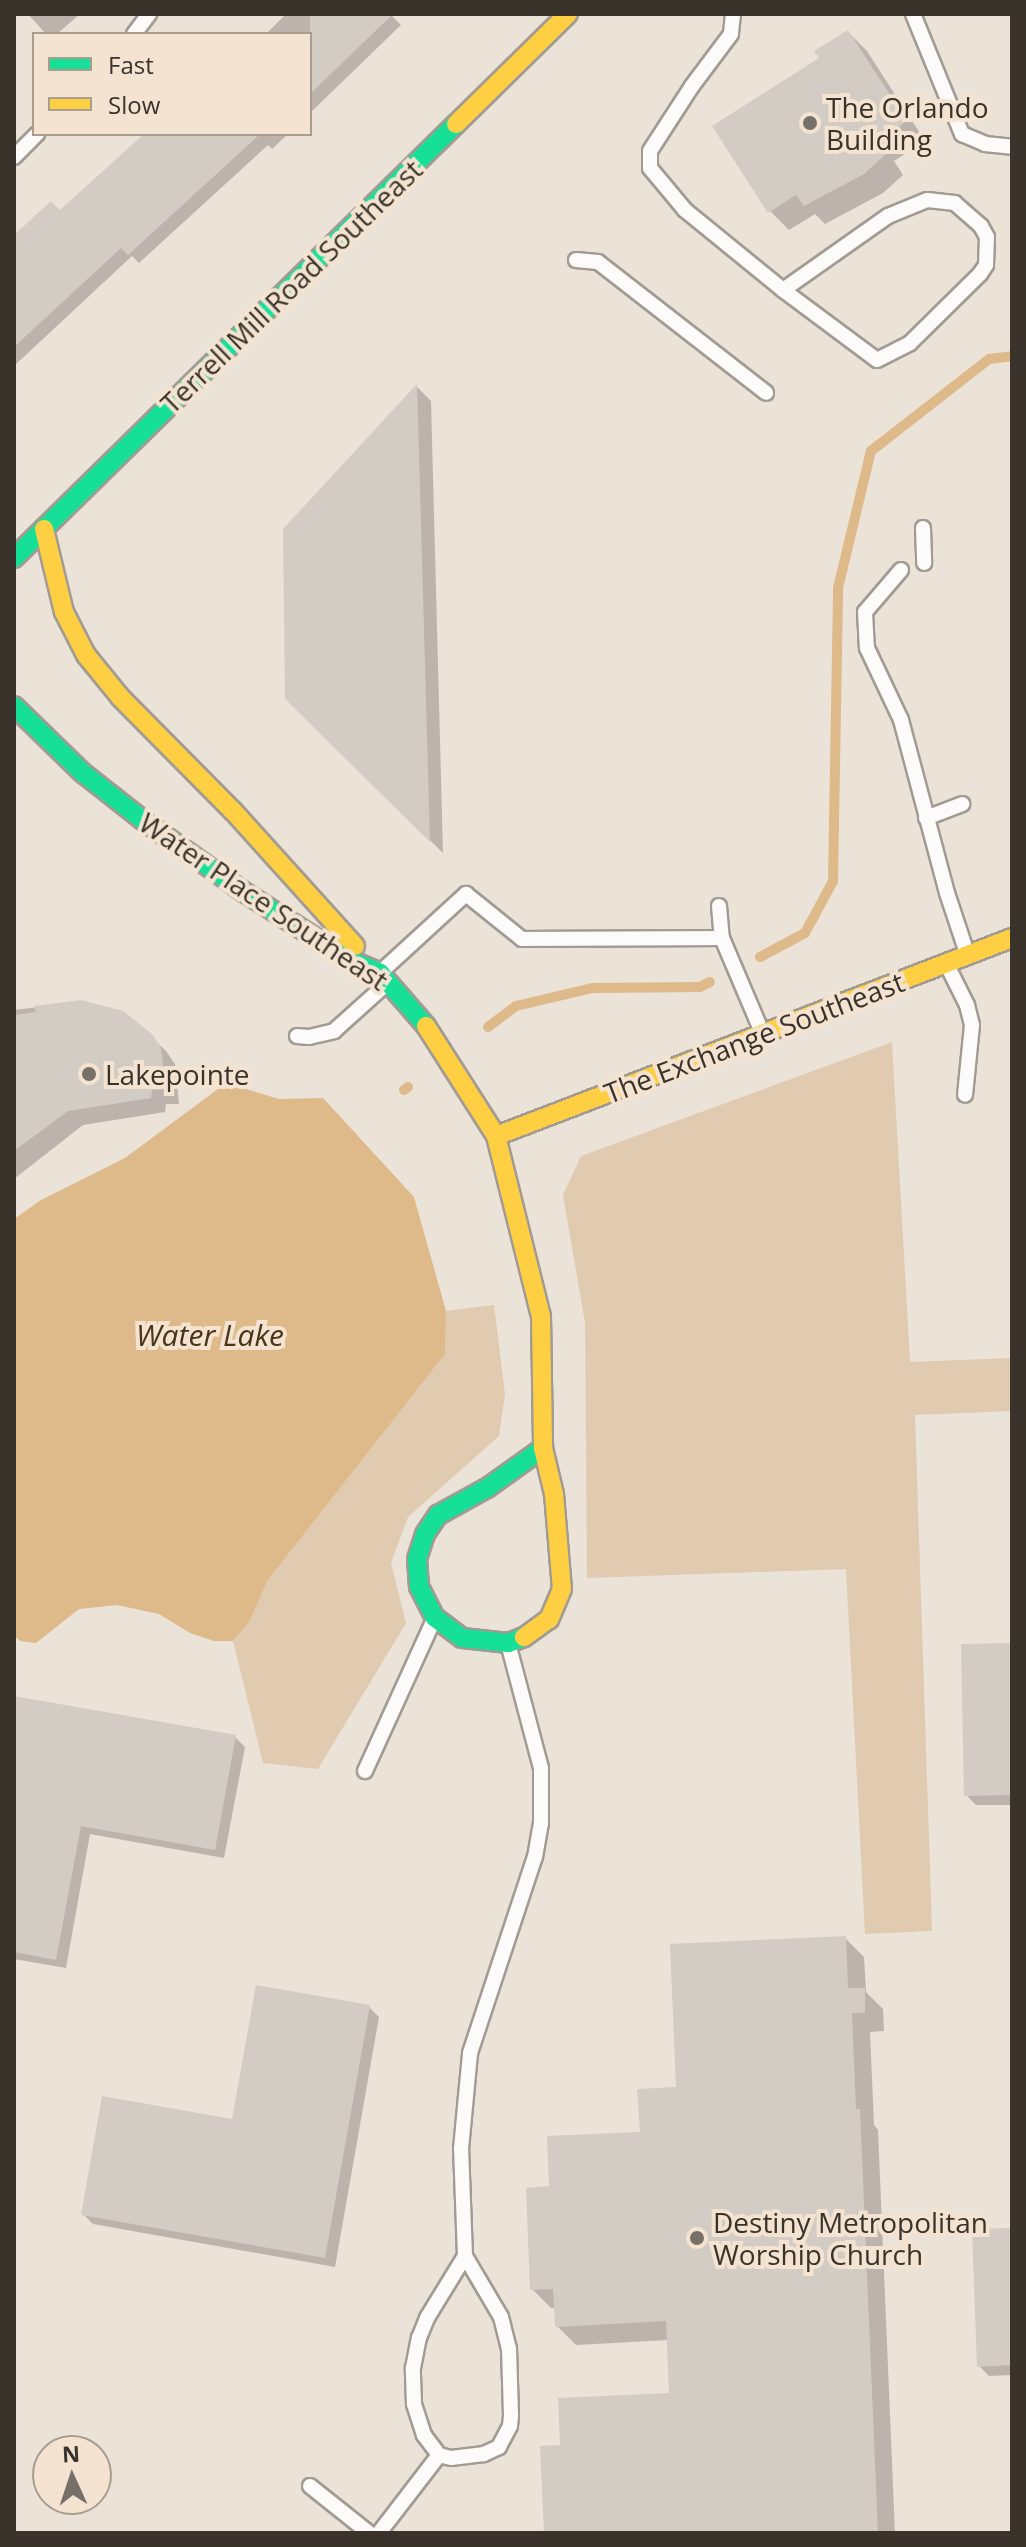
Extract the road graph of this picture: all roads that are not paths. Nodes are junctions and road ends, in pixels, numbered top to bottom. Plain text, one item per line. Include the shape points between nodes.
1 (149, 14) edge
2 (568, 14) edge
3 (733, 14) edge
4 (913, 14) edge
5 (136, 32) edge
6 (35, 136) edge
7 (1012, 147) edge
8 (14, 157) edge
9 (576, 260) dead end
10 (783, 290) junction
11 (766, 393) dead end
12 (923, 528) dead end
13 (44, 529) junction
14 (14, 558) edge
15 (924, 563) dead end
16 (901, 570) dead end
17 (14, 706) edge
18 (962, 804) dead end
19 (926, 818) junction
20 (719, 906) dead end
21 (722, 938) junction
22 (1012, 938) edge
23 (968, 955) junction
24 (946, 964) junction
25 (384, 977) junction
26 (762, 1034) junction
27 (297, 1036) dead end
28 (965, 1095) dead end
29 (496, 1136) junction
30 (543, 1448) junction
31 (435, 1618) junction
32 (508, 1643) junction
33 (365, 1771) dead end
34 (465, 2256) junction
35 (439, 2455) junction
36 (310, 2486) dead end
37 (369, 2533) edge
38 (379, 2533) edge

1 - 5 lane
2 - 13 street, Terrell Mill Road Southeast
3 - 10 lane via 731,34 648,160 685,210
4 - 7 lane via 962,134
6 - 8 lane
9 - 11 lane via 598,262
10 - 10 lane via 888,216 927,200 955,203 987,237 986,265 980,274 910,343 877,360
12 - 15 lane
13 - 14 street, Terrell Mill Road Southeast
13 - 25 street via 64,612 86,655
16 - 19 lane via 865,612 867,648 901,720
17 - 25 street, Water Place Southeast via 83,773 144,821 244,892
18 - 19 lane
19 - 23 lane
20 - 21 lane
21 - 25 lane via 522,939 466,894
21 - 26 lane
22 - 23 street, The Exchange Southeast
23 - 24 street, The Exchange Southeast
24 - 26 street, The Exchange Southeast
24 - 28 lane via 972,1025
25 - 27 lane via 334,1031
25 - 29 street, Water Place Southeast via 452,1063
26 - 29 street, The Exchange Southeast
29 - 30 street, Water Place Southeast via 541,1316
30 - 31 street via 438,1515 425,1534 417,1559 419,1587
30 - 32 street, Water Place Southeast via 554,1494 562,1589 549,1619 530,1635
31 - 32 street via 462,1638
31 - 33 lane
32 - 34 lane via 538,1753 542,1808 535,1857 470,2053 461,2149
34 - 35 lane via 427,2318 415,2353 414,2404 430,2446
34 - 35 lane via 484,2284 509,2348 510,2426 499,2447 484,2454
35 - 38 lane
36 - 37 lane

